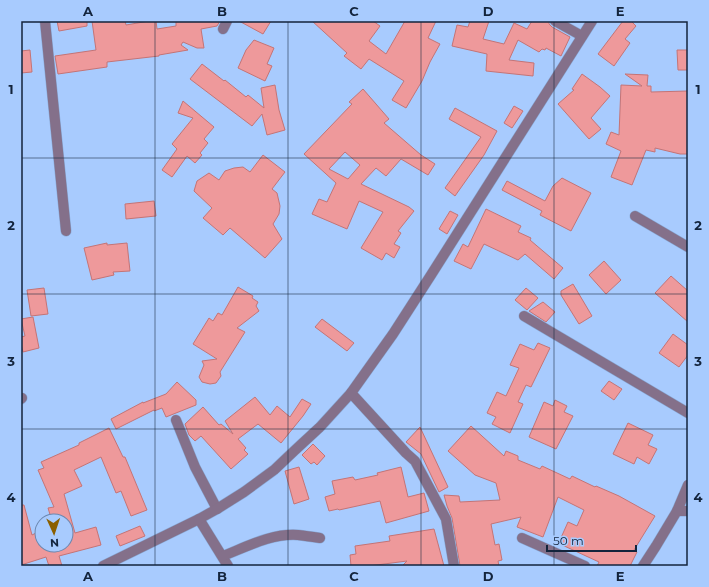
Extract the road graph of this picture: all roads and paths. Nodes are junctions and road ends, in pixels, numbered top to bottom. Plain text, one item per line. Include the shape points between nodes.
1 (45, 21) edge
2 (554, 21) edge
3 (592, 21) edge
4 (582, 36) junction
5 (635, 216) dead end
6 (66, 231) dead end
7 (688, 247) edge
8 (524, 316) dead end
9 (351, 393) junction
10 (688, 413) edge
11 (176, 420) dead end
12 (688, 485) edge
13 (217, 509) junction
14 (677, 511) junction
15 (688, 511) edge
16 (199, 519) junction
17 (320, 538) dead end
18 (522, 538) dead end
19 (223, 556) junction
20 (103, 566) edge
21 (228, 566) edge
22 (454, 566) edge
23 (585, 566) edge
24 (643, 566) edge

1 - 6 street
2 - 4 street
3 - 4 street
4 - 9 street via 423,288
5 - 7 street
8 - 10 street
9 - 13 street via 320,427 274,470
9 - 22 street via 415,461 446,519
11 - 13 street via 195,467
12 - 14 street
13 - 16 street
14 - 15 street
14 - 24 street
16 - 19 street
16 - 20 street
17 - 19 street via 279,536
18 - 23 street
19 - 21 street

